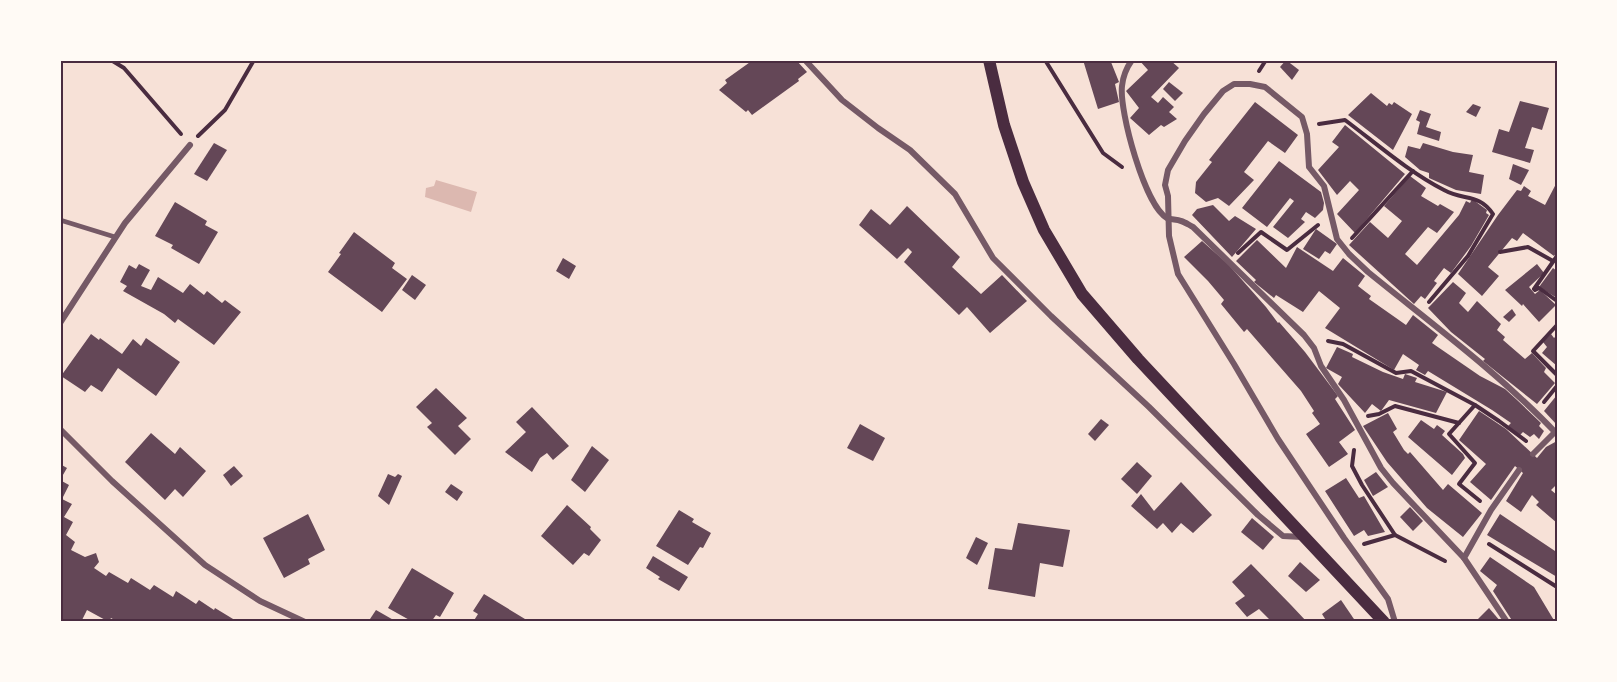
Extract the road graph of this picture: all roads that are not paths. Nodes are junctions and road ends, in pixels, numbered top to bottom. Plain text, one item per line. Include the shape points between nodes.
1 (805, 60) edge
2 (988, 60) edge
3 (1132, 60) edge
4 (190, 145) road end
5 (1168, 219) junction
6 (60, 220) edge
7 (115, 237) junction
8 (60, 323) edge
9 (60, 429) edge
10 (1556, 433) edge
11 (1535, 452) road end
12 (1519, 470) dead end
13 (1306, 537) junction
14 (1464, 558) junction
15 (305, 622) edge
16 (1384, 622) edge
17 (1395, 622) edge
18 (1507, 622) edge

1 - 13 street via 842,100 910,150 955,194 993,258 1258,515 1283,536
2 - 13 main road via 1023,182 1044,230 1082,294
3 - 5 street via 1122,86 1123,107 1146,185
4 - 7 street
5 - 10 street via 1168,170 1185,141 1223,91 1234,84 1264,87 1302,117 1306,125 1309,167 1324,186 1337,239 1343,247 1368,272 1508,386
5 - 14 street via 1193,227 1304,335 1381,468
5 - 17 street via 1178,274 1278,439 1388,599
6 - 7 lane
7 - 8 street
9 - 15 street via 205,565 260,601
10 - 11 street
12 - 14 street
13 - 16 main road
14 - 18 street

